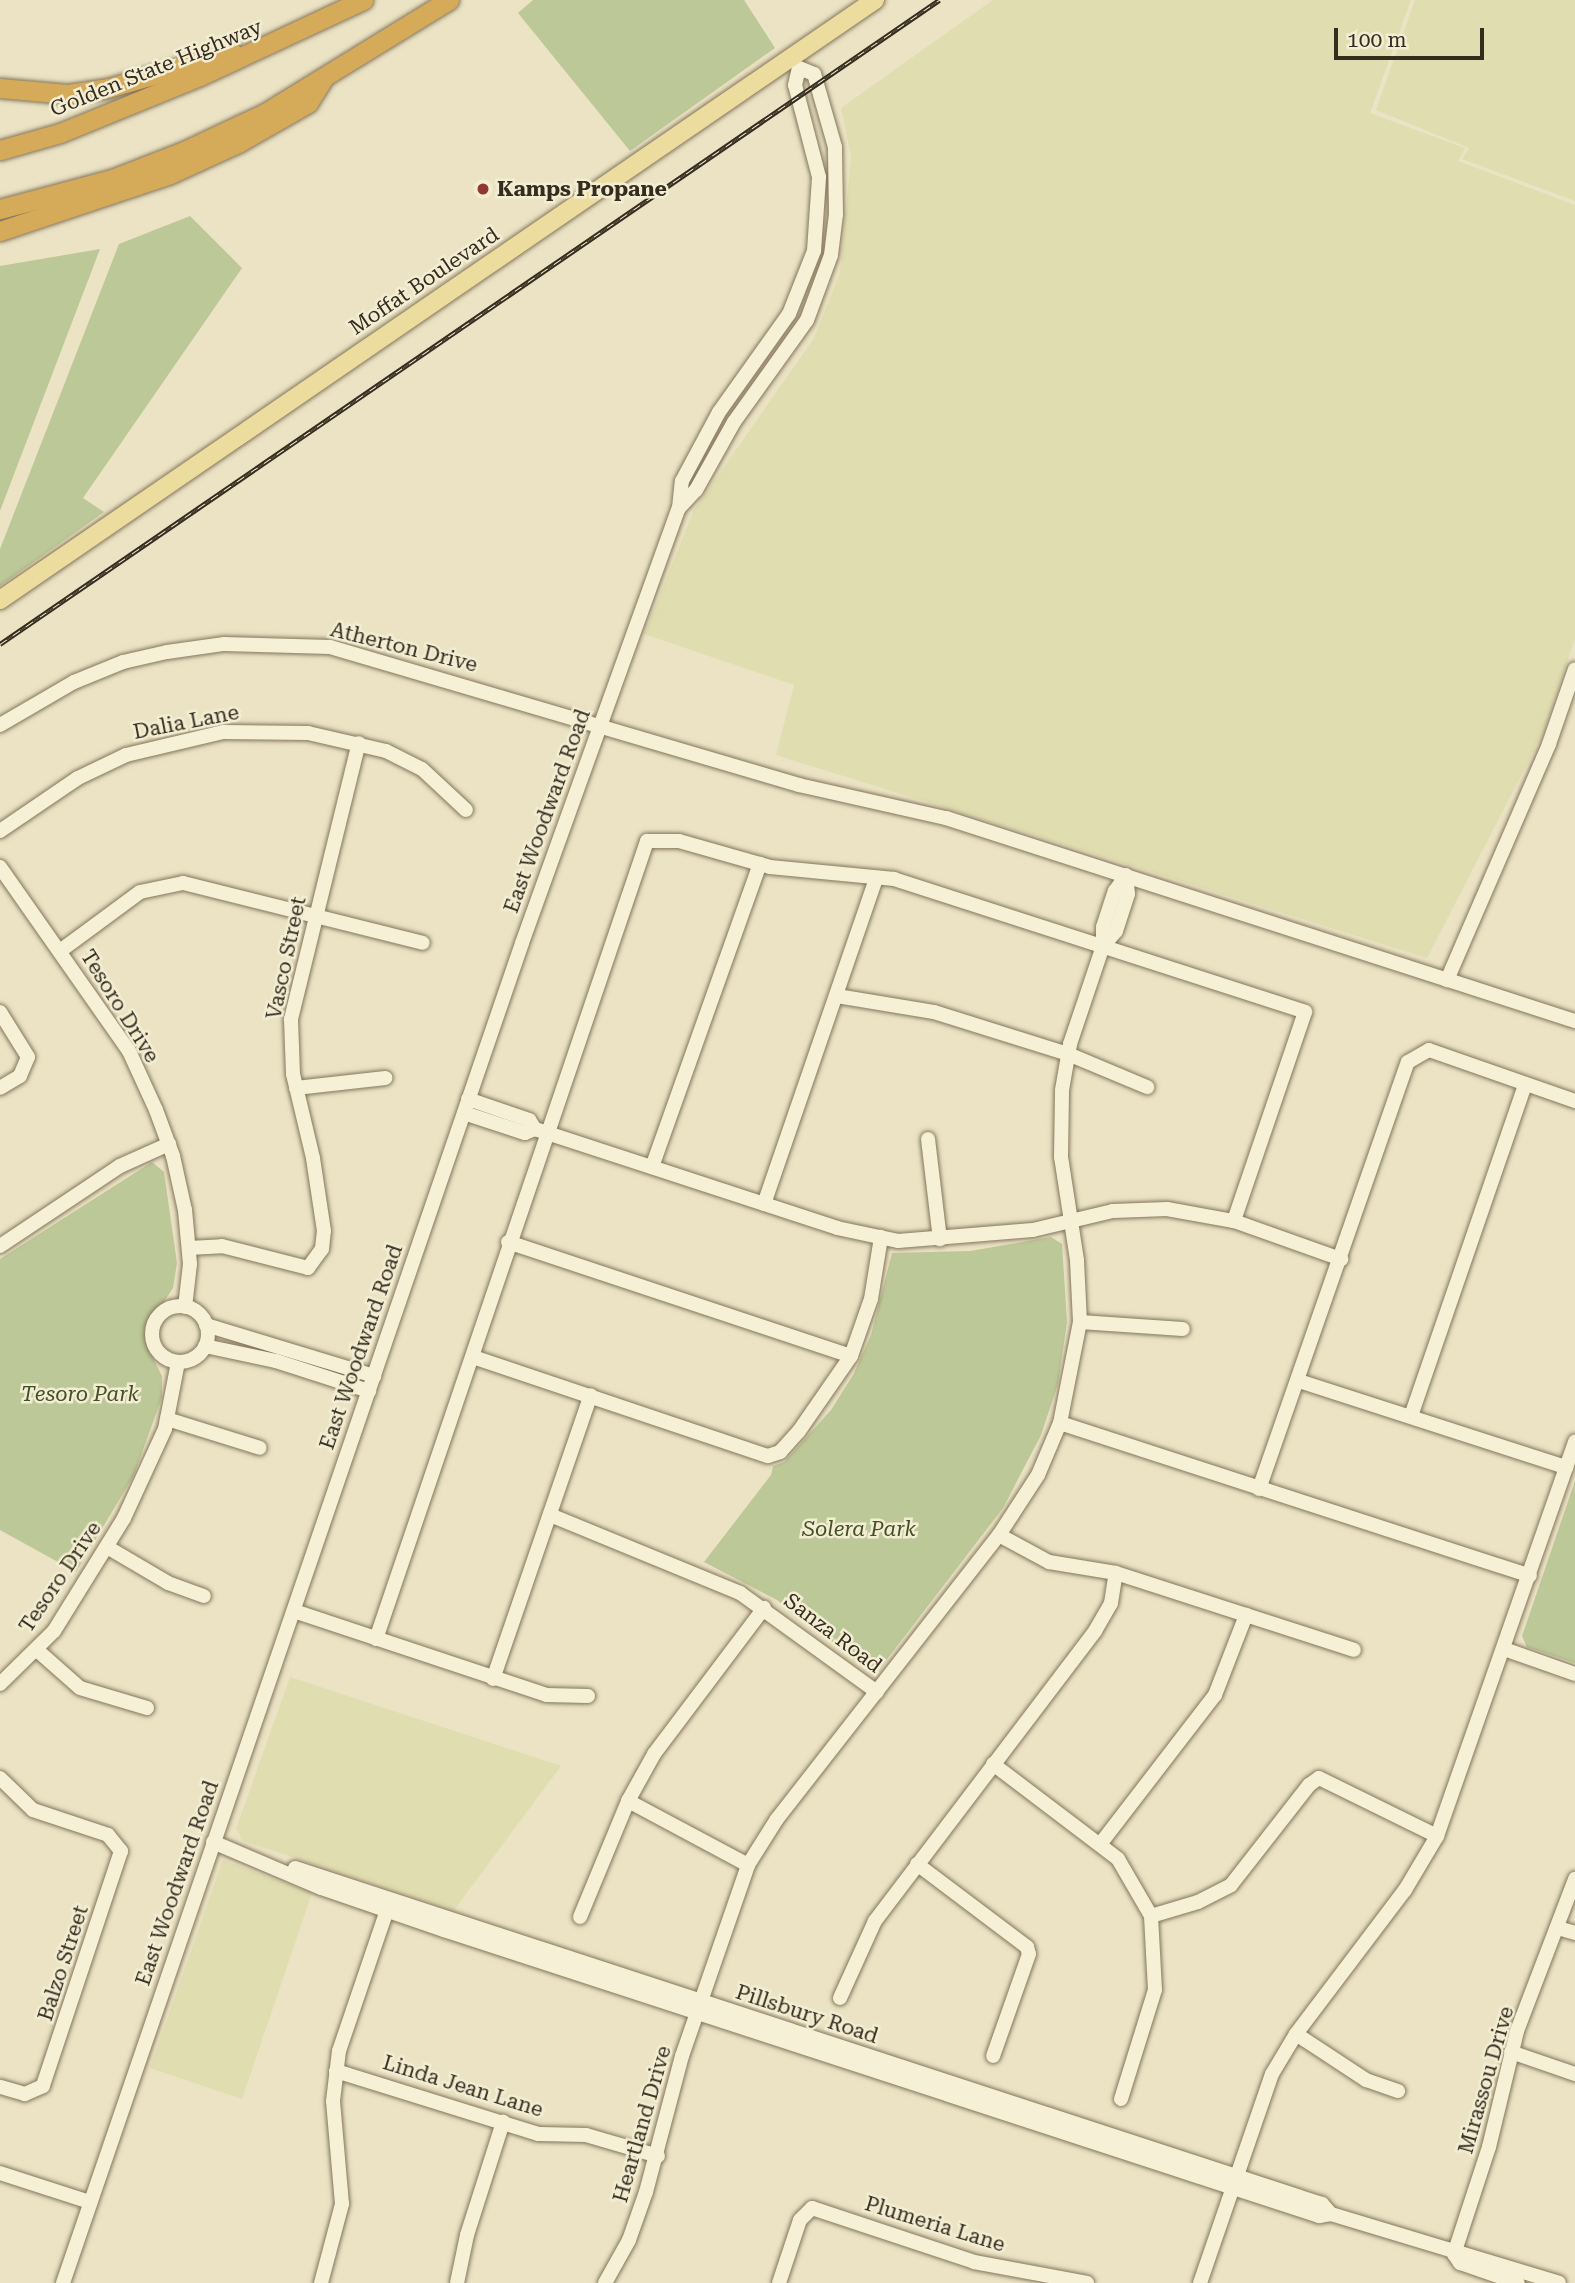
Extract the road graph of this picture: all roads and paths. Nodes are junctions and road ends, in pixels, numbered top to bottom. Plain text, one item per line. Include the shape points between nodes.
1 (363, 0) edge
2 (449, 0) edge
3 (875, 0) edge
4 (287, 38) junction
5 (796, 63) junction
6 (325, 76) junction
7 (0, 88) edge
8 (0, 150) edge
9 (0, 209) edge
10 (0, 231) edge
11 (679, 508) junction
12 (0, 600) edge
13 (1575, 669) edge
14 (0, 725) edge
15 (599, 727) junction
16 (359, 743) junction
17 (466, 810) dead end
18 (0, 831) edge
19 (760, 864) junction
20 (0, 867) edge
21 (1126, 875) junction
22 (876, 878) junction
23 (315, 914) junction
24 (423, 943) dead end
25 (1103, 946) junction
26 (60, 951) junction
27 (1447, 980) junction
28 (836, 996) junction
29 (0, 1012) edge
30 (1575, 1021) edge
31 (1068, 1054) junction
32 (385, 1078) dead end
33 (1525, 1085) junction
34 (296, 1087) junction
35 (1147, 1087) dead end
36 (0, 1088) edge
37 (1575, 1101) edge
38 (466, 1106) junction
39 (540, 1130) junction
40 (928, 1139) dead end
41 (169, 1143) junction
42 (652, 1167) junction
43 (764, 1204) junction
44 (1070, 1219) junction
45 (1234, 1222) junction
46 (881, 1237) junction
47 (940, 1239) junction
48 (508, 1242) junction
49 (0, 1246) edge
50 (188, 1248) junction
51 (1340, 1259) junction
52 (185, 1307) junction
53 (1080, 1322) junction
54 (206, 1325) junction
55 (1183, 1329) dead end
56 (205, 1346) junction
57 (851, 1356) junction
58 (473, 1357) junction
59 (178, 1362) junction
60 (1299, 1381) junction
61 (371, 1383) junction
62 (591, 1395) junction
63 (1411, 1416) junction
64 (167, 1419) junction
65 (1060, 1423) junction
66 (1575, 1441) edge
67 (260, 1448) dead end
68 (1566, 1467) junction
69 (1259, 1489) junction
70 (550, 1515) junction
71 (999, 1535) junction
72 (107, 1547) junction
73 (1116, 1573) junction
74 (1530, 1576) junction
75 (204, 1597) dead end
76 (764, 1608) junction
77 (294, 1611) junction
78 (1246, 1615) junction
79 (376, 1639) junction
80 (1504, 1649) junction
81 (37, 1650) junction
82 (1354, 1650) dead end
83 (1575, 1674) edge
84 (493, 1679) junction
85 (0, 1684) edge
86 (877, 1692) junction
87 (588, 1696) dead end
88 (146, 1708) dead end
89 (993, 1764) junction
90 (0, 1778) edge
91 (12, 1792) junction
92 (628, 1801) junction
93 (0, 1804) edge
94 (1437, 1836) junction
95 (213, 1842) junction
96 (1101, 1843) junction
97 (917, 1864) junction
98 (748, 1865) junction
99 (1575, 1879) edge
100 (389, 1904) junction
101 (1151, 1916) junction
102 (580, 1917) dead end
103 (1558, 1928) junction
104 (1575, 1933) edge
105 (840, 1998) dead end
106 (699, 2007) junction
107 (1296, 2034) junction
108 (1511, 2052) junction
109 (993, 2056) dead end
110 (336, 2071) junction
111 (1575, 2074) edge
112 (0, 2087) edge
113 (1398, 2091) dead end
114 (1121, 2099) dead end
115 (503, 2122) junction
116 (658, 2156) junction
117 (0, 2173) edge
118 (1233, 2181) junction
119 (90, 2202) junction
120 (1454, 2254) junction
121 (63, 2283) edge
122 (321, 2283) edge
123 (457, 2283) edge
124 (605, 2283) edge
125 (779, 2283) edge
126 (1087, 2283) edge
127 (1200, 2283) edge
128 (1518, 2283) edge
129 (1559, 2283) edge

1 - 4 highway, Golden State Highway
2 - 6 highway
3 - 5 main road, Moffat Boulevard
4 - 7 highway via 108,88 68,94
4 - 8 highway, Golden State Highway via 60,133
5 - 11 street, East Woodward Road via 795,85 819,177 814,251 789,314 698,447 682,481
5 - 11 street, East Woodward Road via 814,74 835,147 831,255 807,320 734,422 696,490
5 - 12 main road, Moffat Boulevard
6 - 9 highway via 265,113 184,151 112,179
6 - 10 highway via 308,103 238,143 170,174
11 - 15 street, East Woodward Road
13 - 27 street via 1544,756
14 - 15 street, Atherton Drive via 55,691 123,662 224,643 273,642 330,647
15 - 21 street, Atherton Drive via 799,785 946,818
15 - 38 street, East Woodward Road
16 - 17 street, Dalia Lane via 422,769
16 - 18 street, Dalia Lane via 265,730 223,732 161,744 78,778
16 - 23 street, Vasco Street
19 - 22 street
19 - 39 street via 679,841 647,841
19 - 42 street
20 - 26 street, Tesoro Drive
21 - 25 street, Heartland Drive via 1129,894 1116,930
21 - 27 street, Atherton Drive
22 - 25 street
22 - 28 street
23 - 24 street
23 - 26 street via 203,885 162,886 120,904
23 - 34 street, Vasco Street via 291,1019
25 - 31 street, Heartland Drive
25 - 45 street via 1305,1012
26 - 41 street, Tesoro Drive via 129,1051
27 - 30 street, Atherton Drive
28 - 31 street via 934,1012
28 - 43 street
29 - 36 street via 28,1058 25,1068
31 - 35 street
31 - 44 street, Heartland Drive via 1062,1090 1061,1157
32 - 34 street
33 - 37 street
33 - 51 street via 1429,1050 1417,1053 1408,1062
33 - 63 street
34 - 50 street, Vasco Street via 324,1231 313,1265 293,1266 222,1246
38 - 39 street via 525,1133
38 - 61 street, East Woodward Road
39 - 42 street
39 - 48 street
40 - 47 street
41 - 49 street via 120,1166
41 - 50 street, Tesoro Drive via 185,1210
42 - 43 street
43 - 46 street
44 - 45 street via 1167,1209
44 - 47 street via 1034,1230
44 - 53 street, Heartland Drive
45 - 51 street
46 - 47 street
46 - 57 street via 871,1299
48 - 57 street
48 - 58 street
50 - 52 street, Tesoro Drive
51 - 60 street
52 - 54 street via 198,1313
52 - 59 street via 167,1309 152,1331 162,1356
53 - 55 street
53 - 65 street, Heartland Drive
54 - 56 street
54 - 61 street
56 - 59 street via 194,1358
56 - 61 street
57 - 62 street via 799,1431 779,1452 768,1456
58 - 62 street
58 - 79 street
59 - 64 street, Tesoro Drive
60 - 63 street
60 - 69 street
61 - 77 street, East Woodward Road
62 - 70 street
63 - 68 street
64 - 67 street
64 - 72 street, Tesoro Drive via 154,1458
65 - 69 street
65 - 71 street, Heartland Drive via 1038,1475
66 - 68 street
68 - 74 street
69 - 74 street
70 - 76 street, Sanza Road via 618,1539
70 - 84 street
71 - 73 street via 1049,1562
71 - 86 street, Heartland Drive
72 - 75 street via 168,1583
72 - 81 street, Tesoro Drive
73 - 78 street
73 - 89 street via 1111,1603 1095,1630
74 - 80 street
76 - 86 street, Sanza Road
76 - 92 street via 654,1754
77 - 79 street
77 - 95 street, East Woodward Road
78 - 82 street
78 - 96 street via 1215,1695
79 - 84 street
80 - 83 street
80 - 94 street
81 - 85 street, Tesoro Drive
81 - 88 street via 80,1688
84 - 87 street via 546,1695
86 - 98 street, Heartland Drive via 777,1819
89 - 96 street
89 - 97 street
90 - 91 street
91 - 93 street
91 - 112 street, Balzo Street via 50,1818 108,1835 118,1844 119,1860 52,2062 36,2093
92 - 98 street
92 - 102 street
94 - 101 street via 1318,1778 1231,1885 1198,1902
94 - 107 street via 1405,1890
95 - 100 street, Pillsbury Road via 321,1888
95 - 119 street, East Woodward Road
96 - 101 street via 1129,1873
97 - 105 street via 875,1921
97 - 109 street via 1027,1947 1029,1954
98 - 106 street, Heartland Drive
99 - 103 street, Mirassou Drive
100 - 106 street, Pillsbury Road
100 - 110 street
101 - 114 street via 1155,1990
103 - 104 street
103 - 108 street, Mirassou Drive
106 - 116 street, Heartland Drive
106 - 118 street, Pillsbury Road
107 - 113 street via 1366,2080
107 - 118 street via 1272,2074
108 - 111 street
108 - 120 street, Mirassou Drive via 1489,2147
110 - 115 street, Linda Jean Lane
110 - 122 street via 334,2131 342,2204
115 - 116 street, Linda Jean Lane via 538,2134 615,2141
115 - 123 street via 470,2222
116 - 124 street, Heartland Drive via 629,2239
117 - 119 street
118 - 120 street, Pillsbury Road via 1318,2216 1331,2214
118 - 127 street
119 - 121 street, East Woodward Road
120 - 128 street, Pillsbury Road via 1460,2263
120 - 129 street, Pillsbury Road via 1464,2251
125 - 126 street, Plumeria Lane via 800,2220 812,2208 974,2262

